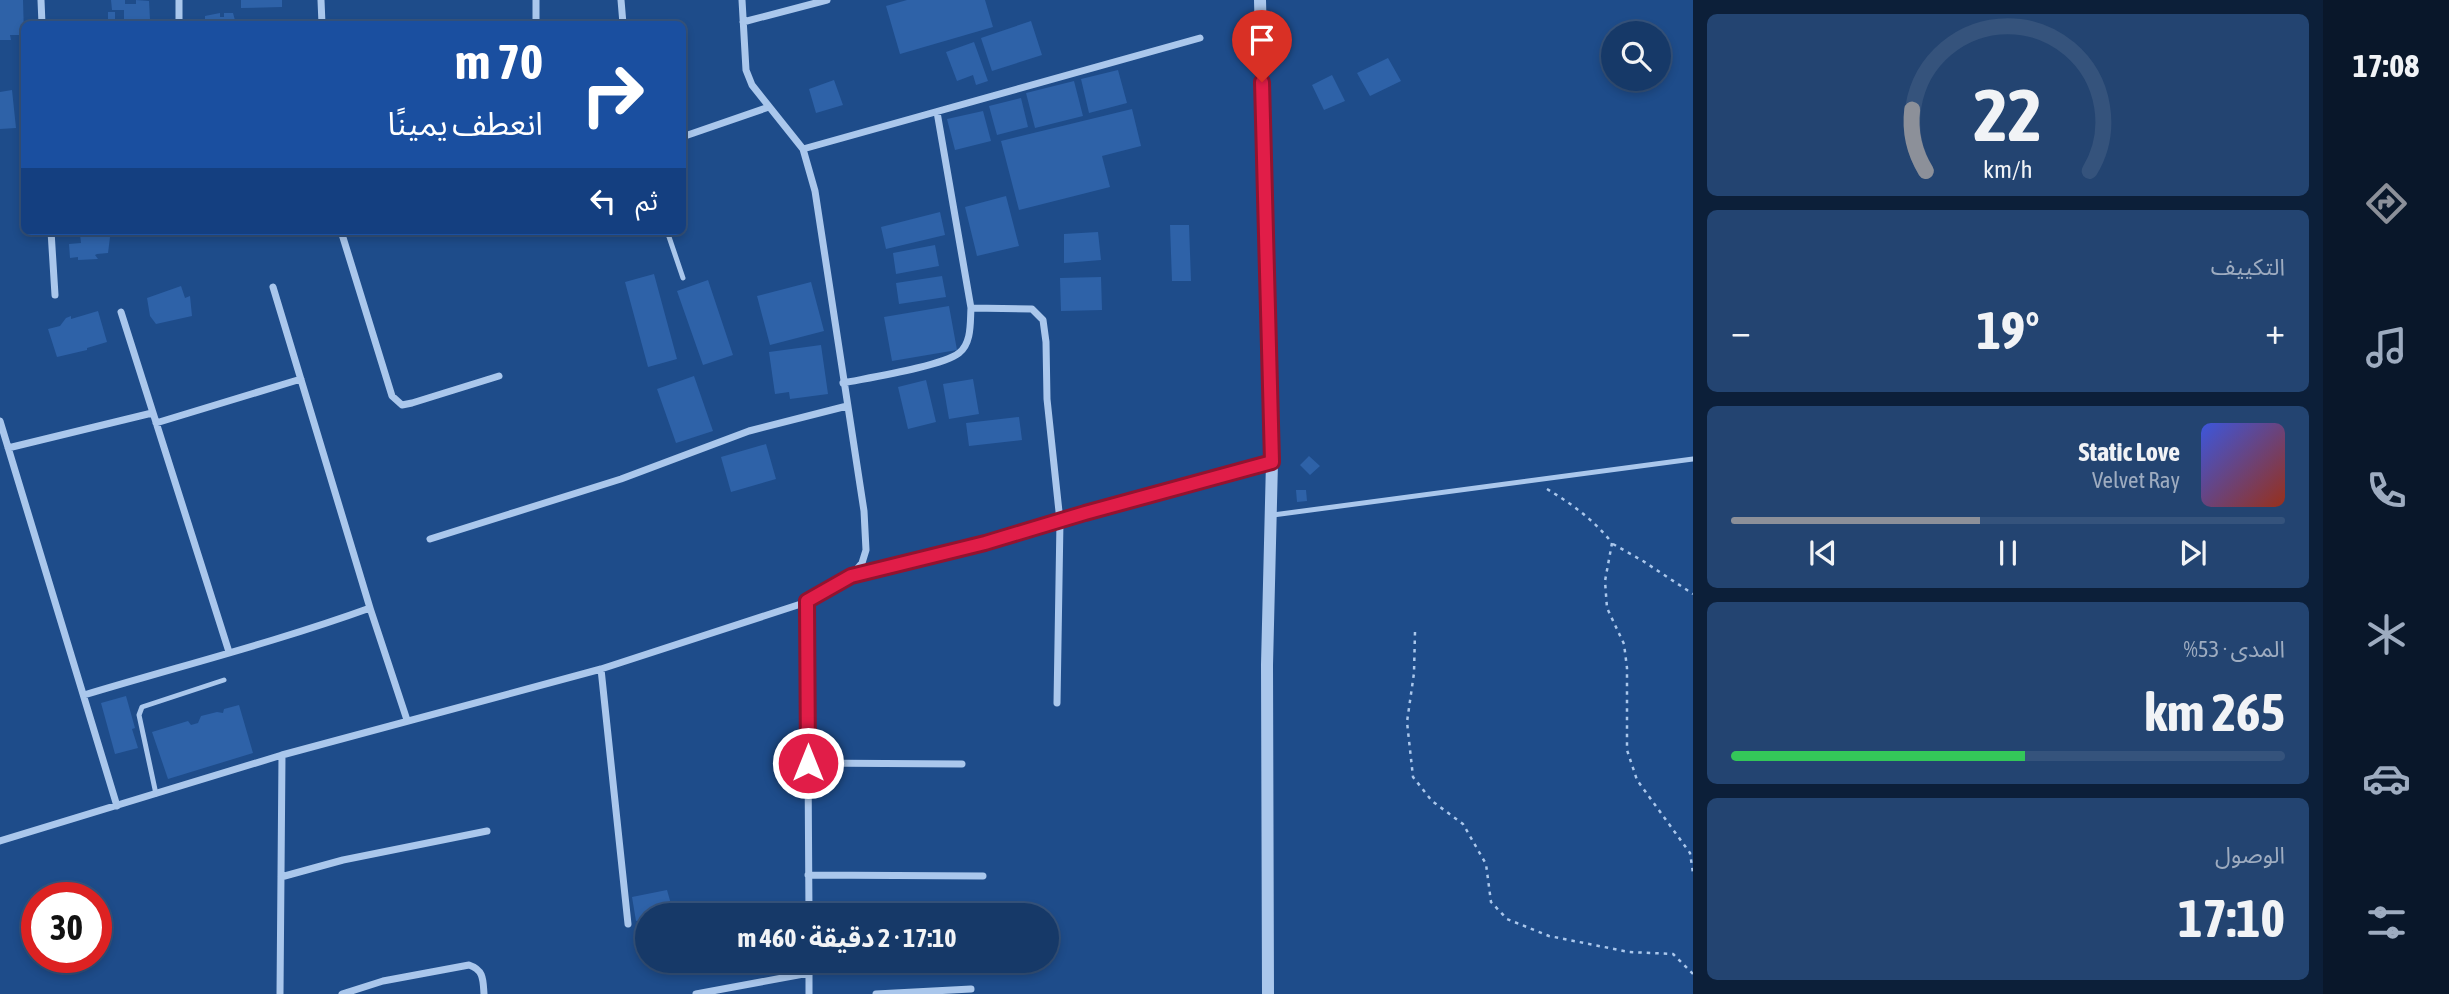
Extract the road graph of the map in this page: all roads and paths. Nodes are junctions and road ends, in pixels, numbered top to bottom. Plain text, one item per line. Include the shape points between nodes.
1 (41, 0) edge
2 (179, 0) edge
3 (321, 0) edge
4 (536, 0) edge
5 (621, 0) edge
6 (742, 0) edge
7 (827, 0) edge
8 (1260, 0) edge
9 (42, 21) edge
10 (179, 21) edge
11 (322, 21) edge
12 (536, 21) edge
13 (623, 21) edge
14 (743, 22) junction
15 (1200, 38) dead end
16 (769, 107) junction
17 (937, 112) junction
18 (686, 136) edge
19 (803, 149) junction
20 (51, 235) edge
21 (342, 235) edge
22 (668, 235) edge
23 (683, 278) dead end
24 (273, 287) dead end
25 (55, 295) dead end
26 (971, 308) junction
27 (121, 312) dead end
28 (499, 376) dead end
29 (301, 379) junction
30 (844, 383) junction
31 (847, 406) junction
32 (152, 413) junction
33 (0, 421) edge
34 (156, 423) junction
35 (8, 448) junction
36 (1693, 459) edge
37 (1272, 462) junction
38 (1533, 480) junction
39 (1273, 515) junction
40 (1060, 521) junction
41 (430, 539) dead end
42 (1612, 543) junction
43 (851, 576) junction
44 (1693, 594) edge
45 (807, 601) junction
46 (370, 608) junction
47 (1415, 632) dead end
48 (229, 652) junction
49 (601, 669) junction
50 (224, 680) dead end
51 (84, 695) junction
52 (1057, 703) dead end
53 (407, 720) junction
54 (282, 755) junction
55 (808, 763) junction
56 (962, 764) dead end
57 (156, 794) junction
58 (117, 806) junction
59 (487, 831) dead end
60 (0, 841) edge
61 (1693, 873) edge
62 (808, 875) junction
63 (983, 876) dead end
64 (281, 877) junction
65 (809, 903) edge
66 (628, 925) dead end
67 (809, 973) joint
68 (1693, 974) edge
69 (971, 989) dead end
70 (280, 994) edge
71 (342, 994) edge
72 (484, 994) edge
73 (696, 994) edge
74 (809, 994) edge
75 (876, 994) edge
76 (1268, 994) edge

1 - 9 street
2 - 10 street
3 - 11 street
4 - 12 street
5 - 13 street
6 - 14 street
7 - 14 street
8 - 37 street
14 - 16 street via 746,70
15 - 17 street
16 - 18 street
16 - 19 street
17 - 19 street
17 - 26 street
19 - 30 street via 816,191
20 - 25 street
21 - 28 street via 392,396 402,405
22 - 23 lane
24 - 29 street
26 - 30 street via 968,339 960,353
26 - 40 street via 1032,309 1043,320
27 - 32 street
29 - 34 street
29 - 46 street
30 - 31 street
31 - 41 street via 749,431 621,479
31 - 43 street via 866,550
32 - 34 street
32 - 35 street
33 - 35 street
34 - 48 street
35 - 51 street
36 - 38 lane
37 - 39 street
37 - 40 street
38 - 39 lane
38 - 42 path via 1573,505
39 - 76 street via 1267,665
40 - 43 street
40 - 52 street
42 - 44 path
42 - 61 path via 1605,581 1607,608 1624,645 1627,668 1627,750 1637,780 1690,853
43 - 45 street
45 - 49 street
45 - 55 street
46 - 48 street
46 - 53 street
47 - 68 path via 1407,722 1413,777 1432,801 1464,824 1486,864 1491,902 1507,919 1549,936 1629,952 1673,954
48 - 51 street
49 - 53 street
49 - 66 street
50 - 57 lane via 142,707 139,715
51 - 58 street
53 - 54 street
54 - 57 street
54 - 64 street
55 - 56 street
55 - 62 street
57 - 58 street
58 - 60 street
59 - 64 street
62 - 63 street
62 - 65 street
64 - 70 street
67 - 73 street
67 - 74 street
69 - 75 street
71 - 72 street via 383,981 469,965 483,976

